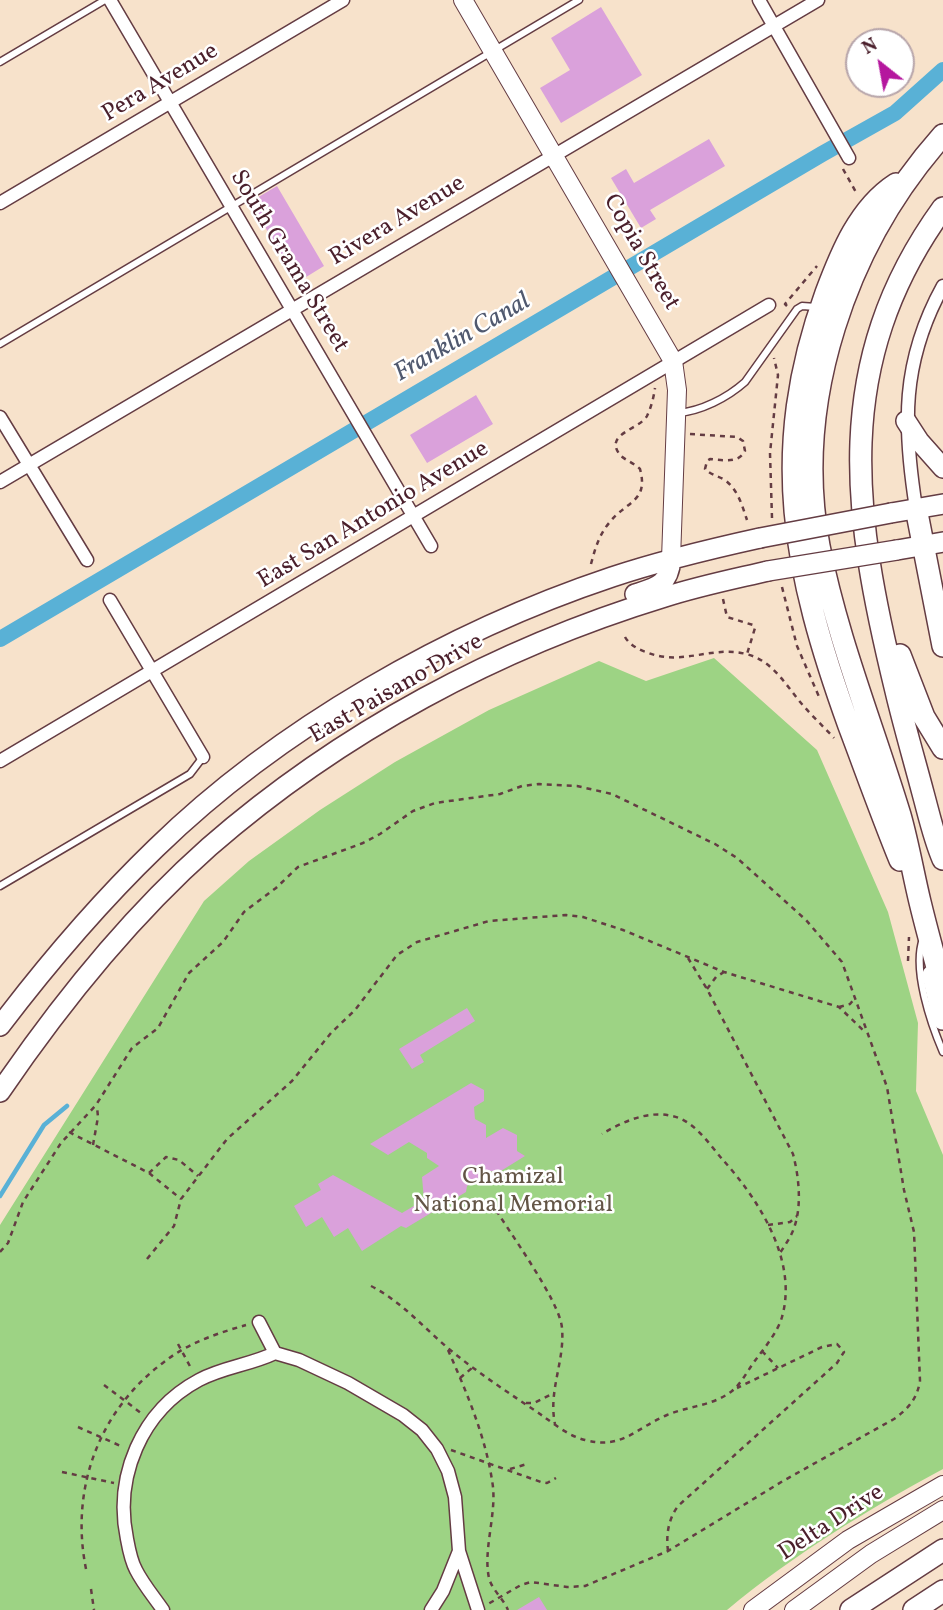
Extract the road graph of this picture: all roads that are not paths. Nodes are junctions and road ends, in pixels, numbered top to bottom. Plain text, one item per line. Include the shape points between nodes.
1 (107, 0) edge
2 (343, 0) edge
3 (463, 0) edge
4 (579, 0) edge
5 (759, 0) edge
6 (818, 0) edge
7 (774, 26) junction
8 (493, 50) junction
9 (0, 62) edge
10 (170, 103) junction
11 (943, 135) edge
12 (554, 155) junction
13 (849, 158) dead end
14 (916, 171) junction
15 (0, 204) edge
16 (231, 207) junction
17 (943, 208) edge
18 (943, 286) edge
19 (769, 305) dead end
20 (821, 307) junction
21 (292, 310) junction
22 (0, 344) edge
23 (673, 361) junction
24 (676, 414) junction
25 (0, 416) edge
26 (906, 421) junction
27 (28, 466) junction
28 (943, 468) edge
29 (0, 482) edge
30 (943, 504) edge
31 (916, 508) junction
32 (414, 517) junction
33 (934, 544) edge
34 (430, 546) dead end
35 (87, 559) dead end
36 (671, 559) junction
37 (876, 598) junction
38 (110, 600) dead end
39 (607, 616) junction
40 (943, 646) edge
41 (152, 671) junction
42 (943, 748) edge
43 (203, 757) joint
44 (0, 761) edge
45 (943, 859) edge
46 (0, 886) edge
47 (920, 903) junction
48 (918, 932) junction
49 (938, 957) edge
50 (943, 989) edge
51 (943, 1019) edge
52 (0, 1026) edge
53 (943, 1052) edge
54 (0, 1092) edge
55 (259, 1322) dead end
56 (275, 1353) junction
57 (943, 1485) edge
58 (943, 1510) edge
59 (943, 1550) edge
60 (459, 1551) junction
61 (943, 1591) edge
62 (163, 1610) edge
63 (431, 1610) edge
64 (477, 1610) edge
65 (753, 1610) edge
66 (794, 1610) edge
67 (851, 1610) edge
68 (914, 1610) edge

1 - 9 lane
1 - 10 street, South Grama Street
2 - 10 street, Pera Avenue
3 - 8 main road, Copia Street
4 - 8 lane
5 - 7 street
6 - 7 street, Rivera Avenue
7 - 12 street, Rivera Avenue
7 - 13 street
8 - 12 main road, Copia Street
8 - 16 lane
10 - 15 street, Pera Avenue
10 - 16 street, South Grama Street
11 - 14 highway
12 - 21 street, Rivera Avenue
12 - 23 main road, Copia Street
14 - 20 highway via 865,213 832,275
14 - 47 highway via 879,224 843,301 820,388 812,476 819,547 901,818
16 - 21 street, South Grama Street
16 - 22 lane
17 - 37 highway via 890,301 864,394 860,462 863,533
18 - 26 street via 917,347
19 - 23 street, East San Antonio Avenue
20 - 24 lane via 797,309 736,390 695,411
20 - 47 highway via 801,382 793,441 797,541 833,682 885,824
21 - 27 street, Rivera Avenue
21 - 32 street, South Grama Street
23 - 24 main road, Copia Street
23 - 32 street, East San Antonio Avenue
24 - 36 main road, Copia Street
25 - 27 street
26 - 28 main road
26 - 31 street
27 - 29 street, Rivera Avenue
27 - 35 street
30 - 31 main road, East Paisano Drive
31 - 33 highway
31 - 36 main road, East Paisano Drive, bridge
32 - 34 street, South Grama Street
32 - 41 street, East San Antonio Avenue
33 - 39 main road, East Paisano Drive, bridge via 768,571
33 - 40 highway
36 - 39 main road via 663,583 624,597
36 - 52 main road, East Paisano Drive via 573,591 476,632 301,732 158,846 92,913
37 - 42 highway via 924,717
37 - 45 highway via 889,663
38 - 41 street
39 - 54 main road, East Paisano Drive via 510,654 403,709 328,755 251,812 129,927 56,1014
41 - 43 street
41 - 44 street, East San Antonio Avenue
43 - 46 lane via 190,774
47 - 48 highway
48 - 49 highway
48 - 53 lane via 919,963
49 - 50 highway
49 - 51 highway via 933,977
55 - 56 street
56 - 60 street via 348,1383 422,1430 448,1471
56 - 62 street via 228,1368 180,1391 151,1421 134,1451 124,1485 124,1526 134,1568
57 - 65 main road, Delta Drive via 848,1540
58 - 66 main road, Delta Drive via 871,1554
59 - 67 highway
60 - 63 street
60 - 64 street
61 - 68 highway

